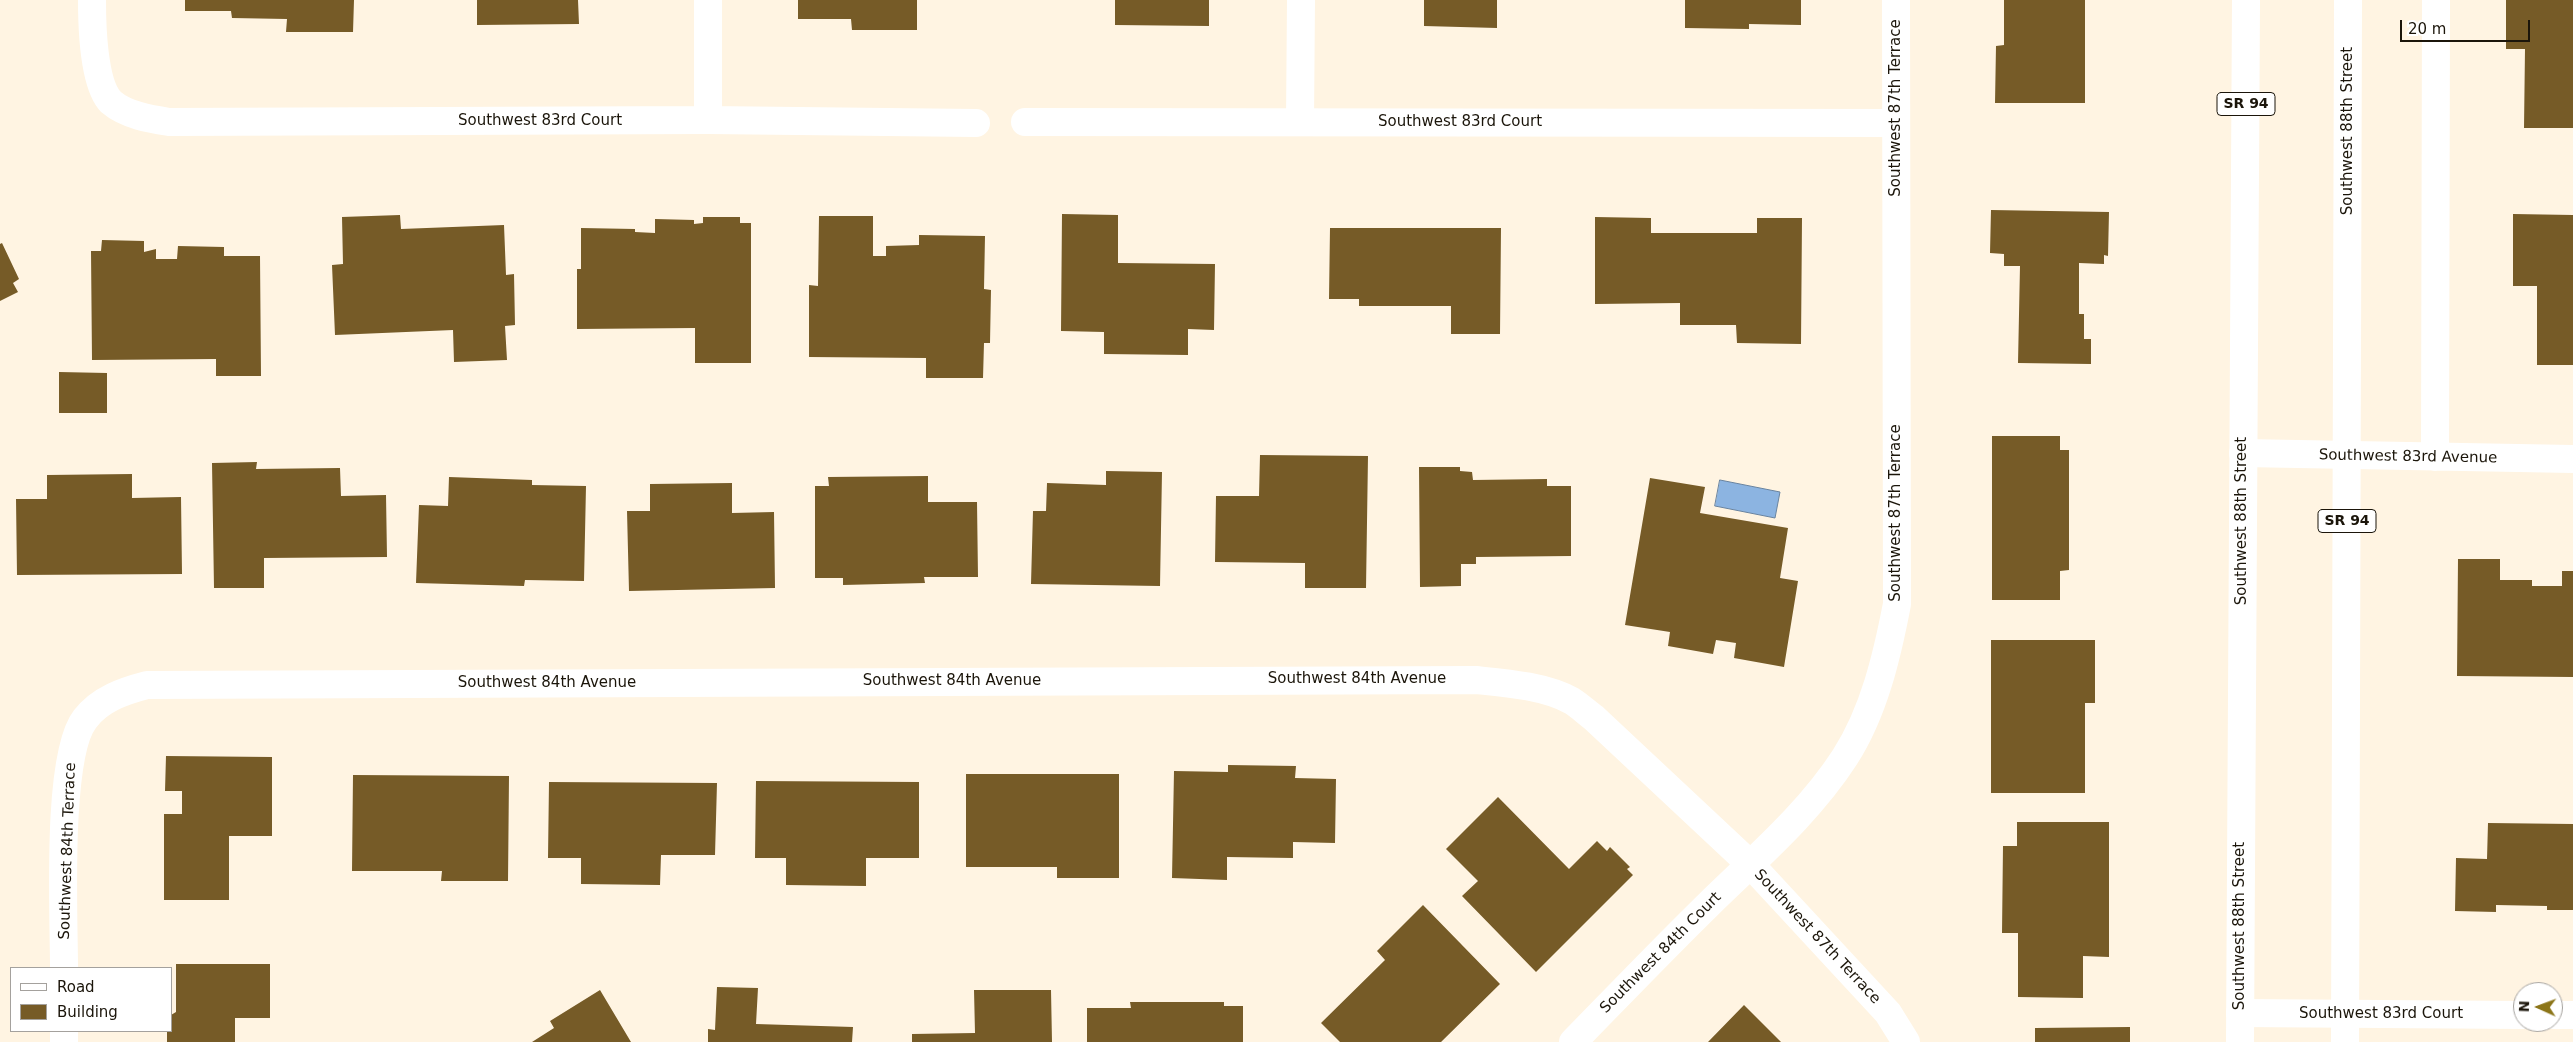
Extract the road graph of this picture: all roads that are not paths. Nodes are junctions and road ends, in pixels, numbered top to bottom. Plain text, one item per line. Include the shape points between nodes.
1 (92, 0) edge
2 (708, 0) edge
3 (1301, 0) edge
4 (1896, 0) edge
5 (2246, 0) edge
6 (2348, 0) edge
7 (2436, 0) edge
8 (708, 120) junction
9 (976, 122) dead end
10 (1024, 122) dead end
11 (1300, 122) junction
12 (1895, 123) junction
13 (2243, 453) junction
14 (2347, 456) junction
15 (2435, 457) junction
16 (2573, 459) edge
17 (93, 711) joint
18 (1751, 864) junction
19 (64, 967) edge
20 (2240, 1013) junction
21 (2345, 1014) junction
22 (2513, 1015) edge
23 (1573, 1042) edge
24 (1906, 1042) edge
25 (2240, 1042) edge
26 (2345, 1042) edge

1 - 8 street, Southwest 83rd Court via 98,70 109,100 139,116 169,122
2 - 8 street
3 - 11 street
4 - 12 street, Southwest 87th Terrace
5 - 13 street, Southwest 88th Street / SR 94
6 - 14 street, Southwest 88th Street / SR 94
7 - 15 street
8 - 9 street, Southwest 83rd Court
10 - 11 street, Southwest 83rd Court
11 - 12 street, Southwest 83rd Court
12 - 18 street, Southwest 87th Terrace via 1897,604 1889,646 1862,723 1846,756 1822,789
13 - 14 street, Southwest 83rd Avenue
13 - 20 street, Southwest 88th Street / SR 94
14 - 15 street, Southwest 83rd Avenue
14 - 21 street, Southwest 88th Street / SR 94
15 - 16 street, Southwest 83rd Avenue
17 - 18 street, Southwest 84th Avenue via 111,698 147,685 1476,680 1527,688 1571,701 1616,736
17 - 19 street, Southwest 84th Terrace via 84,720 75,741 68,783
18 - 23 street, Southwest 84th Court
18 - 24 street, Southwest 87th Terrace via 1888,1013
20 - 21 street, Southwest 83rd Court
20 - 25 street, Southwest 88th Street / SR 94
21 - 22 street, Southwest 83rd Court
21 - 26 street, Southwest 88th Street / SR 94

